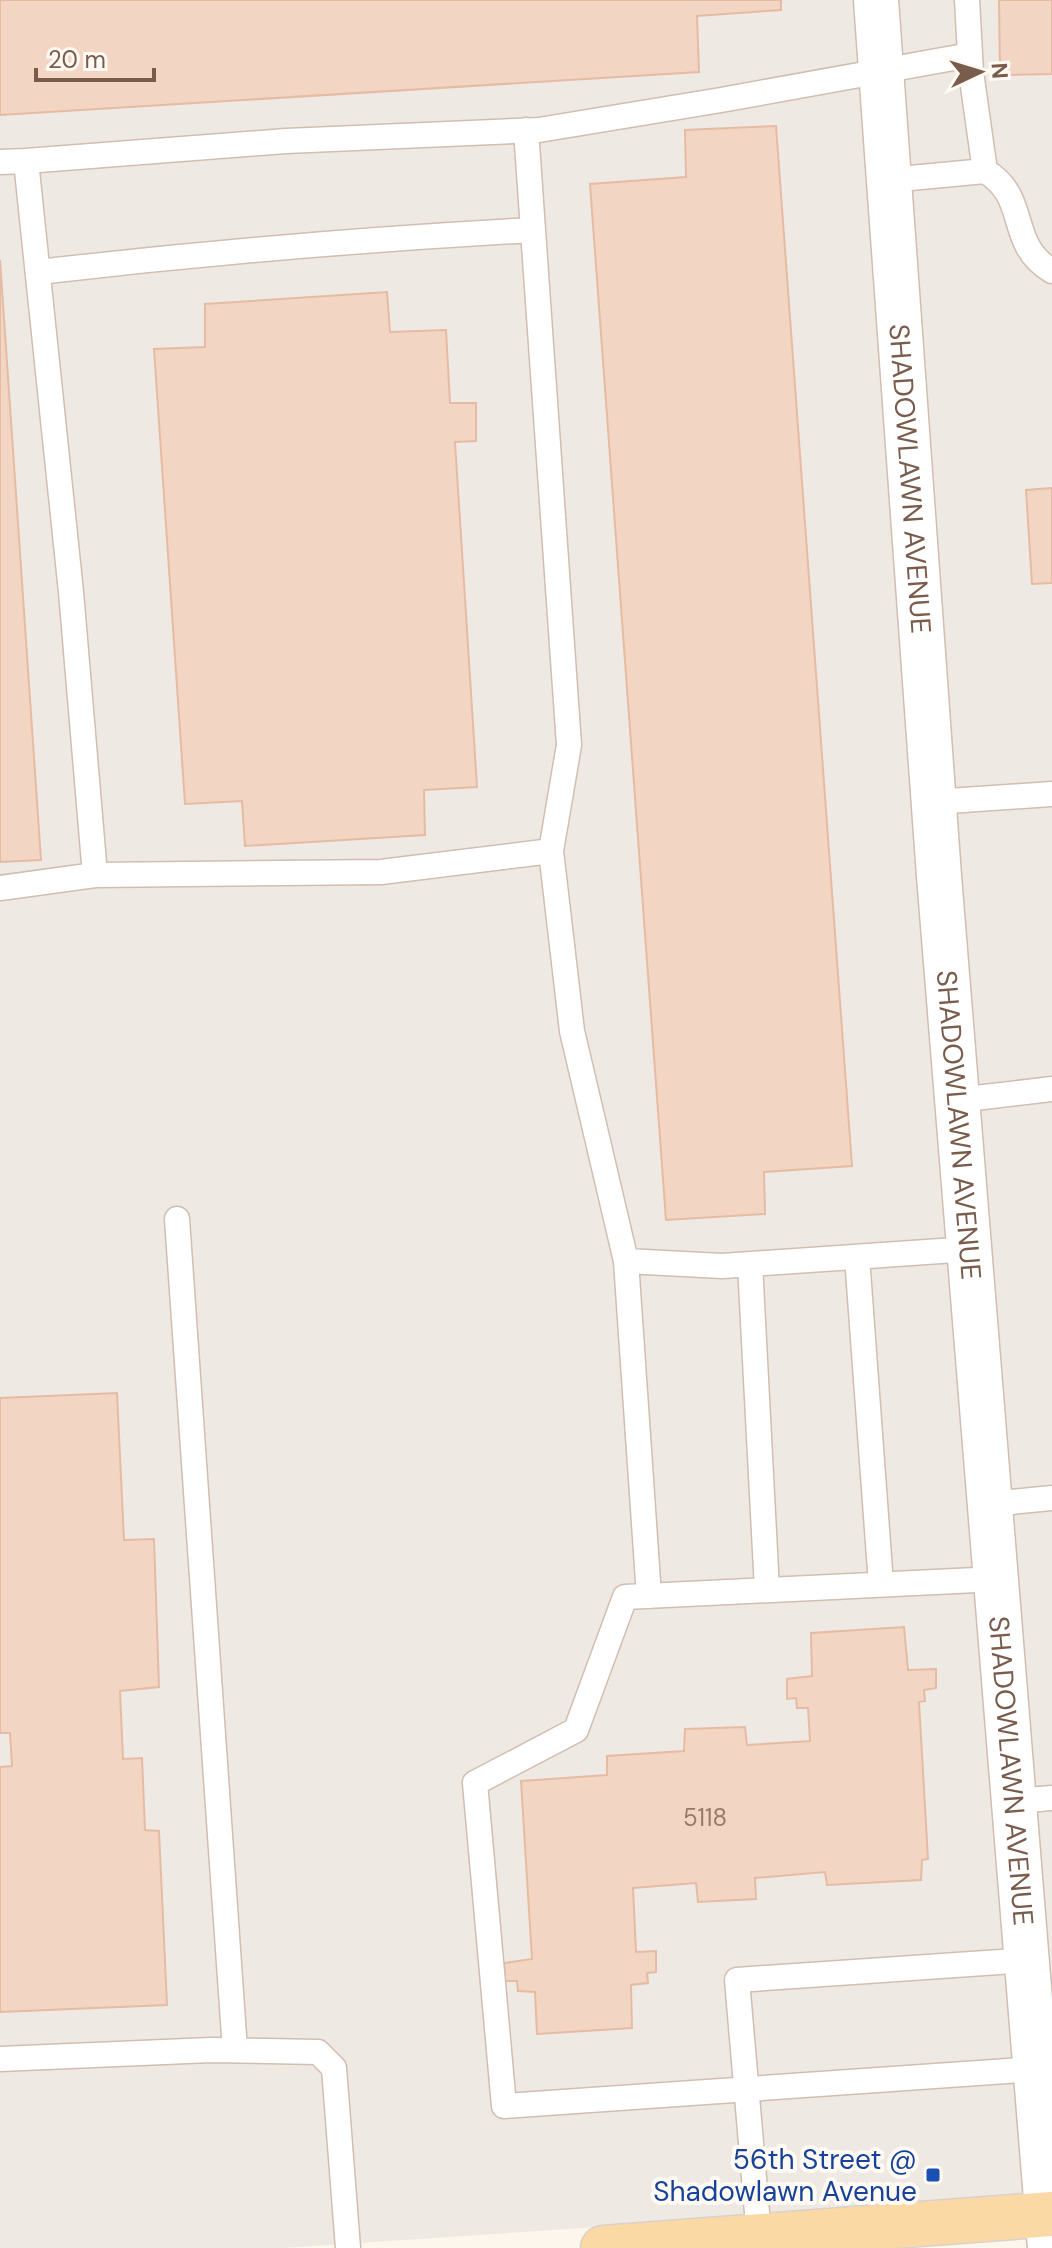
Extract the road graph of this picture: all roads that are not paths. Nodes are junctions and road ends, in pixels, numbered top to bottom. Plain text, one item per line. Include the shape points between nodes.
1 (876, 0) edge
2 (967, 0) edge
3 (970, 55) junction
4 (880, 71) junction
5 (526, 130) junction
6 (26, 161) junction
7 (0, 162) edge
8 (985, 171) junction
9 (889, 180) junction
10 (533, 230) junction
11 (1052, 271) edge
12 (38, 272) junction
13 (1052, 794) edge
14 (934, 802) junction
15 (551, 851) junction
16 (95, 875) junction
17 (0, 888) edge
18 (1052, 1089) edge
19 (958, 1100) junction
20 (177, 1219) dead end
21 (970, 1249) junction
22 (857, 1257) junction
23 (626, 1261) junction
24 (750, 1264) junction
25 (1052, 1498) edge
26 (991, 1504) junction
27 (997, 1579) junction
28 (881, 1584) junction
29 (767, 1590) junction
30 (649, 1596) junction
31 (1034, 1799) edge
32 (1028, 1960) junction
33 (235, 2050) junction
34 (0, 2059) edge
35 (1037, 2069) junction
36 (747, 2088) junction
37 (1051, 2226) edge
38 (759, 2236) junction
39 (348, 2248) edge
40 (603, 2248) edge

1 - 4 street, SHADOWLAWN AVENUE
2 - 3 lane
3 - 4 lane
3 - 8 lane
4 - 5 lane
4 - 9 street, SHADOWLAWN AVENUE
5 - 6 lane
5 - 10 lane
6 - 7 lane
6 - 12 lane
8 - 9 lane
8 - 11 lane via 1006,187 1026,246
9 - 14 street, SHADOWLAWN AVENUE
10 - 12 lane via 188,255
10 - 15 lane via 569,745
12 - 16 lane
13 - 14 lane
14 - 19 street, SHADOWLAWN AVENUE
15 - 16 lane via 381,872
15 - 23 lane via 572,1031
16 - 17 lane
18 - 19 lane
19 - 21 street, SHADOWLAWN AVENUE
20 - 33 lane
21 - 22 lane
21 - 26 street, SHADOWLAWN AVENUE
22 - 24 lane
22 - 28 lane
23 - 24 lane
23 - 30 lane
24 - 29 lane
25 - 26 lane
26 - 27 street, SHADOWLAWN AVENUE
27 - 28 lane
27 - 31 street, SHADOWLAWN AVENUE
28 - 29 lane
29 - 30 lane
30 - 36 lane via 625,1597 576,1730 475,1783 504,2106
31 - 32 street, SHADOWLAWN AVENUE
32 - 35 street, SHADOWLAWN AVENUE
32 - 36 lane via 737,1980
33 - 34 lane
33 - 39 lane via 318,2052 334,2068
35 - 36 lane
35 - 37 street, SHADOWLAWN AVENUE
36 - 38 lane
37 - 38 main road
38 - 40 main road

